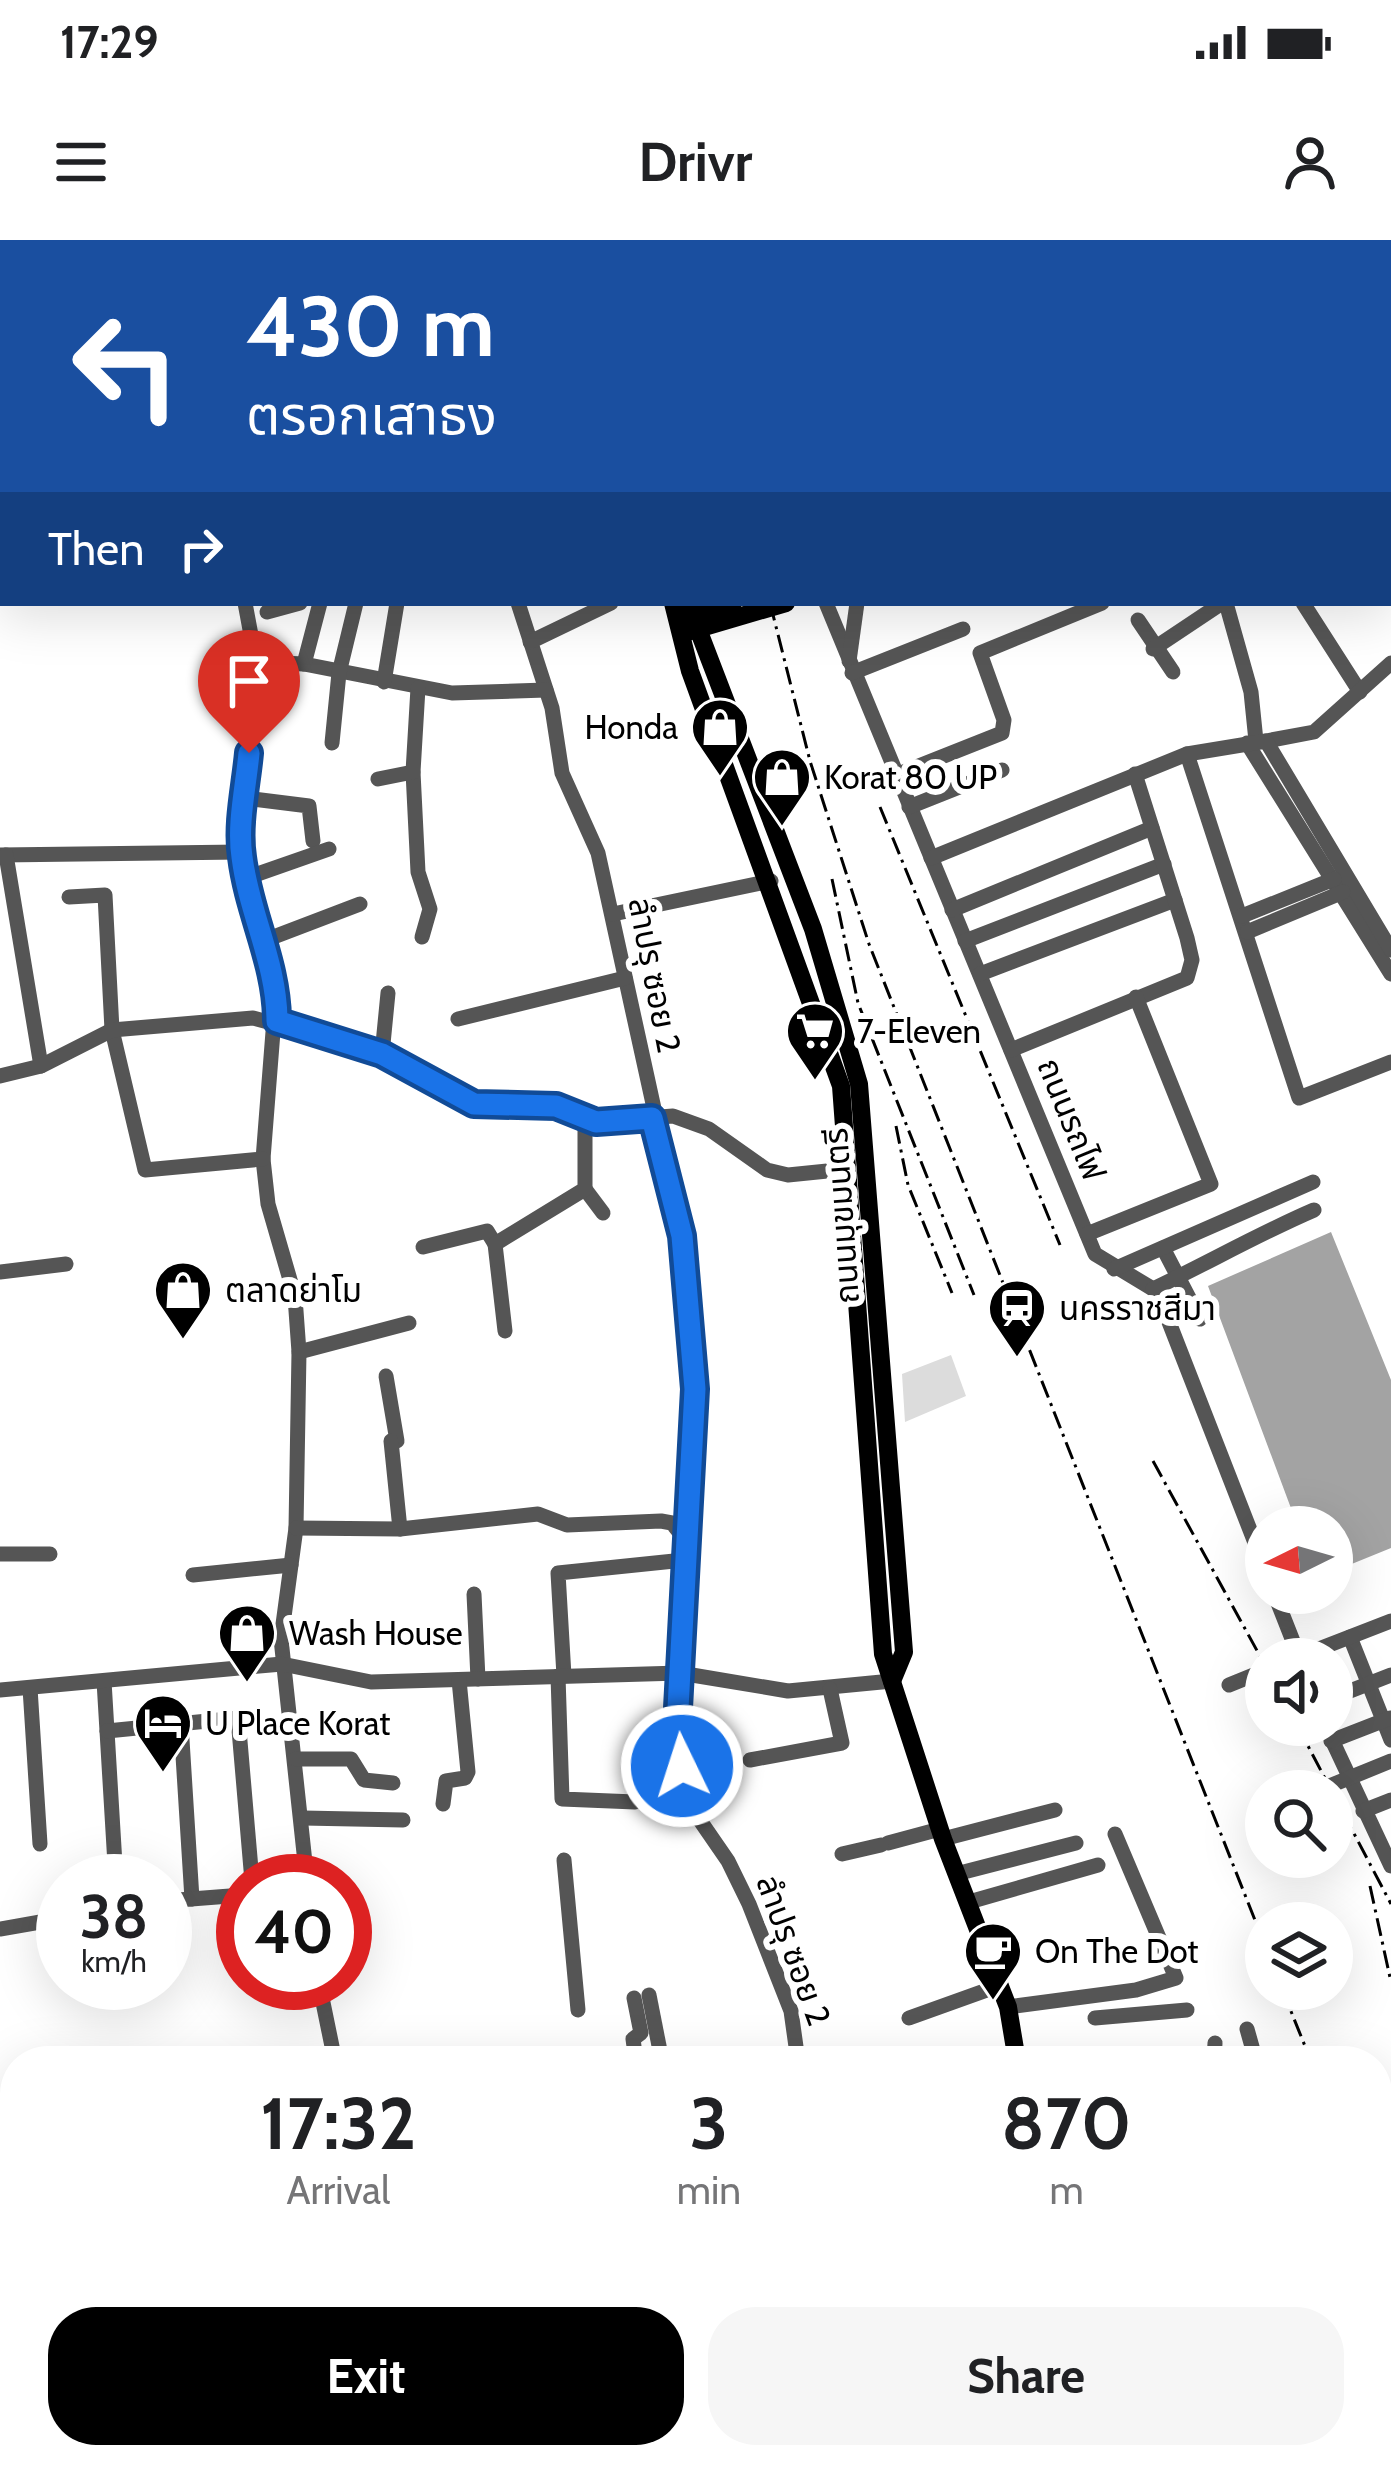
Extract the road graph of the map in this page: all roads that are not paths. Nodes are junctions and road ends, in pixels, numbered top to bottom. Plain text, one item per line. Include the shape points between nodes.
1 (246, 606) edge
2 (289, 606) edge
3 (319, 606) edge
4 (355, 606) edge
5 (397, 606) edge
6 (519, 606) edge
7 (605, 606) edge
8 (717, 606) edge
9 (754, 606) edge
10 (827, 606) edge
11 (838, 606) edge
12 (857, 606) edge
13 (1095, 606) edge
14 (1219, 606) edge
15 (1225, 606) edge
16 (1305, 606) edge
17 (267, 612) dead end
18 (681, 613) edge
19 (1138, 620) dead end
20 (962, 629) dead end
21 (530, 642) junction
22 (1153, 649) junction
23 (256, 662) junction
24 (1391, 663) edge
25 (304, 664) junction
26 (850, 669) junction
27 (1173, 672) dead end
28 (340, 673) junction
29 (384, 682) junction
30 (418, 688) junction
31 (546, 690) junction
32 (1360, 692) junction
33 (1257, 742) junction
34 (332, 743) dead end
35 (1187, 754) junction
36 (1001, 770) dead end
37 (413, 772) junction
38 (1135, 774) junction
39 (896, 775) junction
40 (377, 779) dead end
41 (245, 798) junction
42 (909, 807) junction
43 (1152, 828) junction
44 (241, 851) junction
45 (3, 855) edge
46 (931, 858) junction
47 (1164, 864) junction
48 (246, 878) junction
49 (771, 881) junction
50 (1339, 886) junction
51 (69, 896) dead end
52 (1175, 901) junction
53 (360, 904) dead end
54 (952, 910) junction
55 (613, 914) junction
56 (1244, 924) junction
57 (813, 929) junction
58 (422, 937) dead end
59 (790, 937) junction
60 (263, 941) junction
61 (965, 941) junction
62 (1391, 950) edge
63 (980, 974) junction
64 (1391, 974) edge
65 (625, 978) junction
66 (388, 993) dead end
67 (1136, 997) junction
68 (458, 1019) dead end
69 (277, 1021) junction
70 (112, 1030) junction
71 (1011, 1050) junction
72 (382, 1054) junction
73 (1391, 1062) edge
74 (41, 1066) junction
75 (0, 1076) edge
76 (652, 1118) junction
77 (585, 1119) junction
78 (263, 1159) junction
79 (856, 1164) junction
80 (1313, 1183) dead end
81 (585, 1189) junction
82 (1314, 1210) dead end
83 (603, 1213) dead end
84 (1087, 1234) junction
85 (495, 1244) junction
86 (423, 1247) dead end
87 (1163, 1248) junction
88 (66, 1264) dead end
89 (1114, 1269) junction
90 (0, 1273) edge
91 (1180, 1276) junction
92 (1153, 1288) junction
93 (1200, 1319) dead end
94 (409, 1323) dead end
95 (505, 1331) dead end
96 (299, 1352) junction
97 (386, 1376) dead end
98 (1245, 1518) edge
99 (296, 1528) junction
100 (400, 1529) junction
101 (686, 1552) junction
102 (0, 1554) edge
103 (50, 1555) dead end
104 (291, 1565) junction
105 (193, 1575) dead end
106 (474, 1594) dead end
107 (1391, 1622) edge
108 (1350, 1637) joint
109 (282, 1664) junction
110 (680, 1673) junction
111 (561, 1676) junction
112 (1391, 1676) edge
113 (478, 1679) junction
114 (1245, 1679) edge
115 (459, 1680) junction
116 (104, 1681) junction
117 (892, 1681) junction
118 (1368, 1684) junction
119 (1229, 1685) dead end
120 (30, 1688) junction
121 (830, 1689) junction
122 (0, 1690) edge
123 (1353, 1690) edge
124 (1387, 1719) edge
125 (181, 1724) junction
126 (1353, 1727) edge
127 (107, 1732) junction
128 (1391, 1740) edge
129 (296, 1759) junction
130 (750, 1760) dead end
131 (1391, 1761) edge
132 (1353, 1776) edge
133 (393, 1783) dead end
134 (1353, 1790) edge
135 (1391, 1800) edge
136 (635, 1802) dead end
137 (443, 1804) dead end
138 (1055, 1810) dead end
139 (1363, 1811) junction
140 (303, 1818) junction
141 (403, 1820) dead end
142 (942, 1834) junction
143 (1114, 1834) dead end
144 (1076, 1843) dead end
145 (1386, 1843) edge
146 (40, 1844) dead end
147 (114, 1854) edge
148 (188, 1854) edge
149 (249, 1854) edge
150 (305, 1854) edge
151 (842, 1854) dead end
152 (564, 1860) dead end
153 (1099, 1865) dead end
154 (1391, 1866) edge
155 (956, 1874) junction
156 (969, 1902) junction
157 (36, 1923) edge
158 (0, 1929) edge
159 (1001, 1985) junction
160 (1136, 1990) junction
161 (1008, 2007) junction
162 (325, 2010) edge
163 (578, 2010) dead end
164 (1187, 2010) dead end
165 (1146, 2014) junction
166 (909, 2018) dead end
167 (1095, 2018) dead end
168 (1247, 2029) dead end
169 (1215, 2043) dead end
170 (332, 2046) edge
171 (634, 2046) edge
172 (657, 2046) edge
173 (796, 2046) edge
174 (1014, 2046) edge
175 (1215, 2046) edge
176 (1252, 2046) edge

1 - 23 street
2 - 17 street
3 - 25 street
4 - 28 street
5 - 29 street
6 - 21 street, ลำปรุ ซอย 2
7 - 21 street
8 - 18 main road
9 - 18 main road
10 - 26 street, ถนนรถไฟ
11 - 26 street, ถนนรถไฟ
12 - 26 street
13 - 39 street via 980,653 1002,733
14 - 22 street
15 - 33 street
16 - 32 street
18 - 49 main road, ถนนมุขมนตรี via 683,653
18 - 57 main road, ถนนมุขมนตรี
19 - 22 street
20 - 26 street
21 - 31 street, ลำปรุ ซอย 2
22 - 27 street
23 - 25 street
23 - 41 street
24 - 32 street
25 - 28 street
26 - 39 street, ถนนรถไฟ
28 - 29 street
28 - 34 street
29 - 30 street
30 - 31 street
30 - 37 street
31 - 55 street, ลำปรุ ซอย 2 via 562,773 598,853
32 - 33 street via 1314,732
33 - 35 street
33 - 50 street
33 - 62 street
35 - 38 street
35 - 56 street
36 - 42 street
37 - 40 street
37 - 58 street via 418,872 430,909
38 - 43 street
38 - 46 street
39 - 42 street, ถนนรถไฟ
41 - 44 street
41 - 48 street via 309,806 321,845
42 - 46 street, ถนนรถไฟ
43 - 47 street
43 - 54 street
44 - 45 street
44 - 48 street
45 - 74 street
46 - 54 street, ถนนรถไฟ
47 - 52 street
47 - 61 street
48 - 60 street
49 - 55 street
49 - 59 main road, ถนนมุขมนตรี
50 - 56 street
50 - 64 street
51 - 70 street via 105,895
52 - 63 street
52 - 67 street via 1192,960 1187,978
53 - 60 street
54 - 61 street, ถนนรถไฟ
55 - 65 street, ลำปรุ ซอย 2
56 - 73 street via 1299,1098
57 - 59 main road
57 - 79 main road, ถนนมุขมนตรี via 860,1084
59 - 79 main road, ถนนมุขมนตรี via 841,1086
60 - 69 street via 275,969
61 - 63 street, ถนนรถไฟ
63 - 71 street, ถนนรถไฟ
65 - 68 street
65 - 76 street, ลำปรุ ซอย 2
66 - 72 street
67 - 71 street
67 - 84 street via 1211,1184
69 - 70 street
69 - 72 street
69 - 78 street
70 - 74 street
70 - 78 street via 145,1170
71 - 84 street, ถนนรถไฟ
72 - 77 street via 474,1104 556,1106
74 - 75 street
76 - 77 street
76 - 79 street via 692,1121 788,1175
76 - 101 street, ลำปรุ ซอย 2 via 682,1236 690,1322 695,1420
77 - 81 street
78 - 96 street via 295,1297
79 - 117 main road, ถนนมุขมนตรี via 883,1654
80 - 87 street
81 - 83 street
81 - 85 street
82 - 91 street
84 - 89 street, ถนนรถไฟ
85 - 86 street via 487,1231
85 - 95 street
87 - 89 street
87 - 91 street
88 - 90 street
89 - 92 street, ถนนรถไฟ
91 - 92 street
91 - 93 street
92 - 98 street
94 - 96 street
96 - 99 street
97 - 100 street
99 - 100 street
99 - 104 street
100 - 101 street via 538,1514 567,1525 661,1521 672,1523
101 - 110 street, ลำปรุ ซอย 2
101 - 111 street via 558,1573
102 - 103 street
104 - 105 street
104 - 109 street
106 - 113 street
107 - 108 street
108 - 118 street
109 - 115 street via 349,1680
109 - 116 street
109 - 129 street
110 - 111 street
110 - 121 street via 757,1689
110 - 173 street, ลำปรุ ซอย 2 via 677,1727 688,1803 749,1904 791,2012
111 - 113 street
111 - 136 street via 562,1799
112 - 118 street
113 - 115 street
114 - 119 street
115 - 137 street via 468,1772 446,1780
116 - 120 street
116 - 127 street
117 - 121 street
117 - 142 main road, ถนนมุขมนตรี
118 - 123 street
118 - 124 street
120 - 122 street
120 - 146 street
121 - 130 street via 842,1743
124 - 126 street
124 - 128 street
125 - 127 street
125 - 148 street
125 - 149 street via 238,1718
127 - 147 street
129 - 133 street via 351,1759 364,1780
129 - 140 street
131 - 132 street
134 - 139 street
135 - 139 street
138 - 142 street
139 - 145 street
140 - 141 street
140 - 150 street
142 - 151 street
142 - 155 main road, ถนนมุขมนตรี
143 - 160 street via 1176,1973
144 - 155 street
145 - 154 street
152 - 163 street
153 - 156 street
155 - 156 main road, ถนนมุขมนตรี
156 - 159 main road, ถนนมุขมนตรี
157 - 158 street
159 - 161 main road, ถนนมุขมนตรี
159 - 166 street
160 - 161 street
160 - 165 street
161 - 174 main road, ถนนมุขมนตรี
162 - 170 street
164 - 165 street
165 - 167 street
168 - 176 street
169 - 175 street
171 - 172 street via 641,1997

